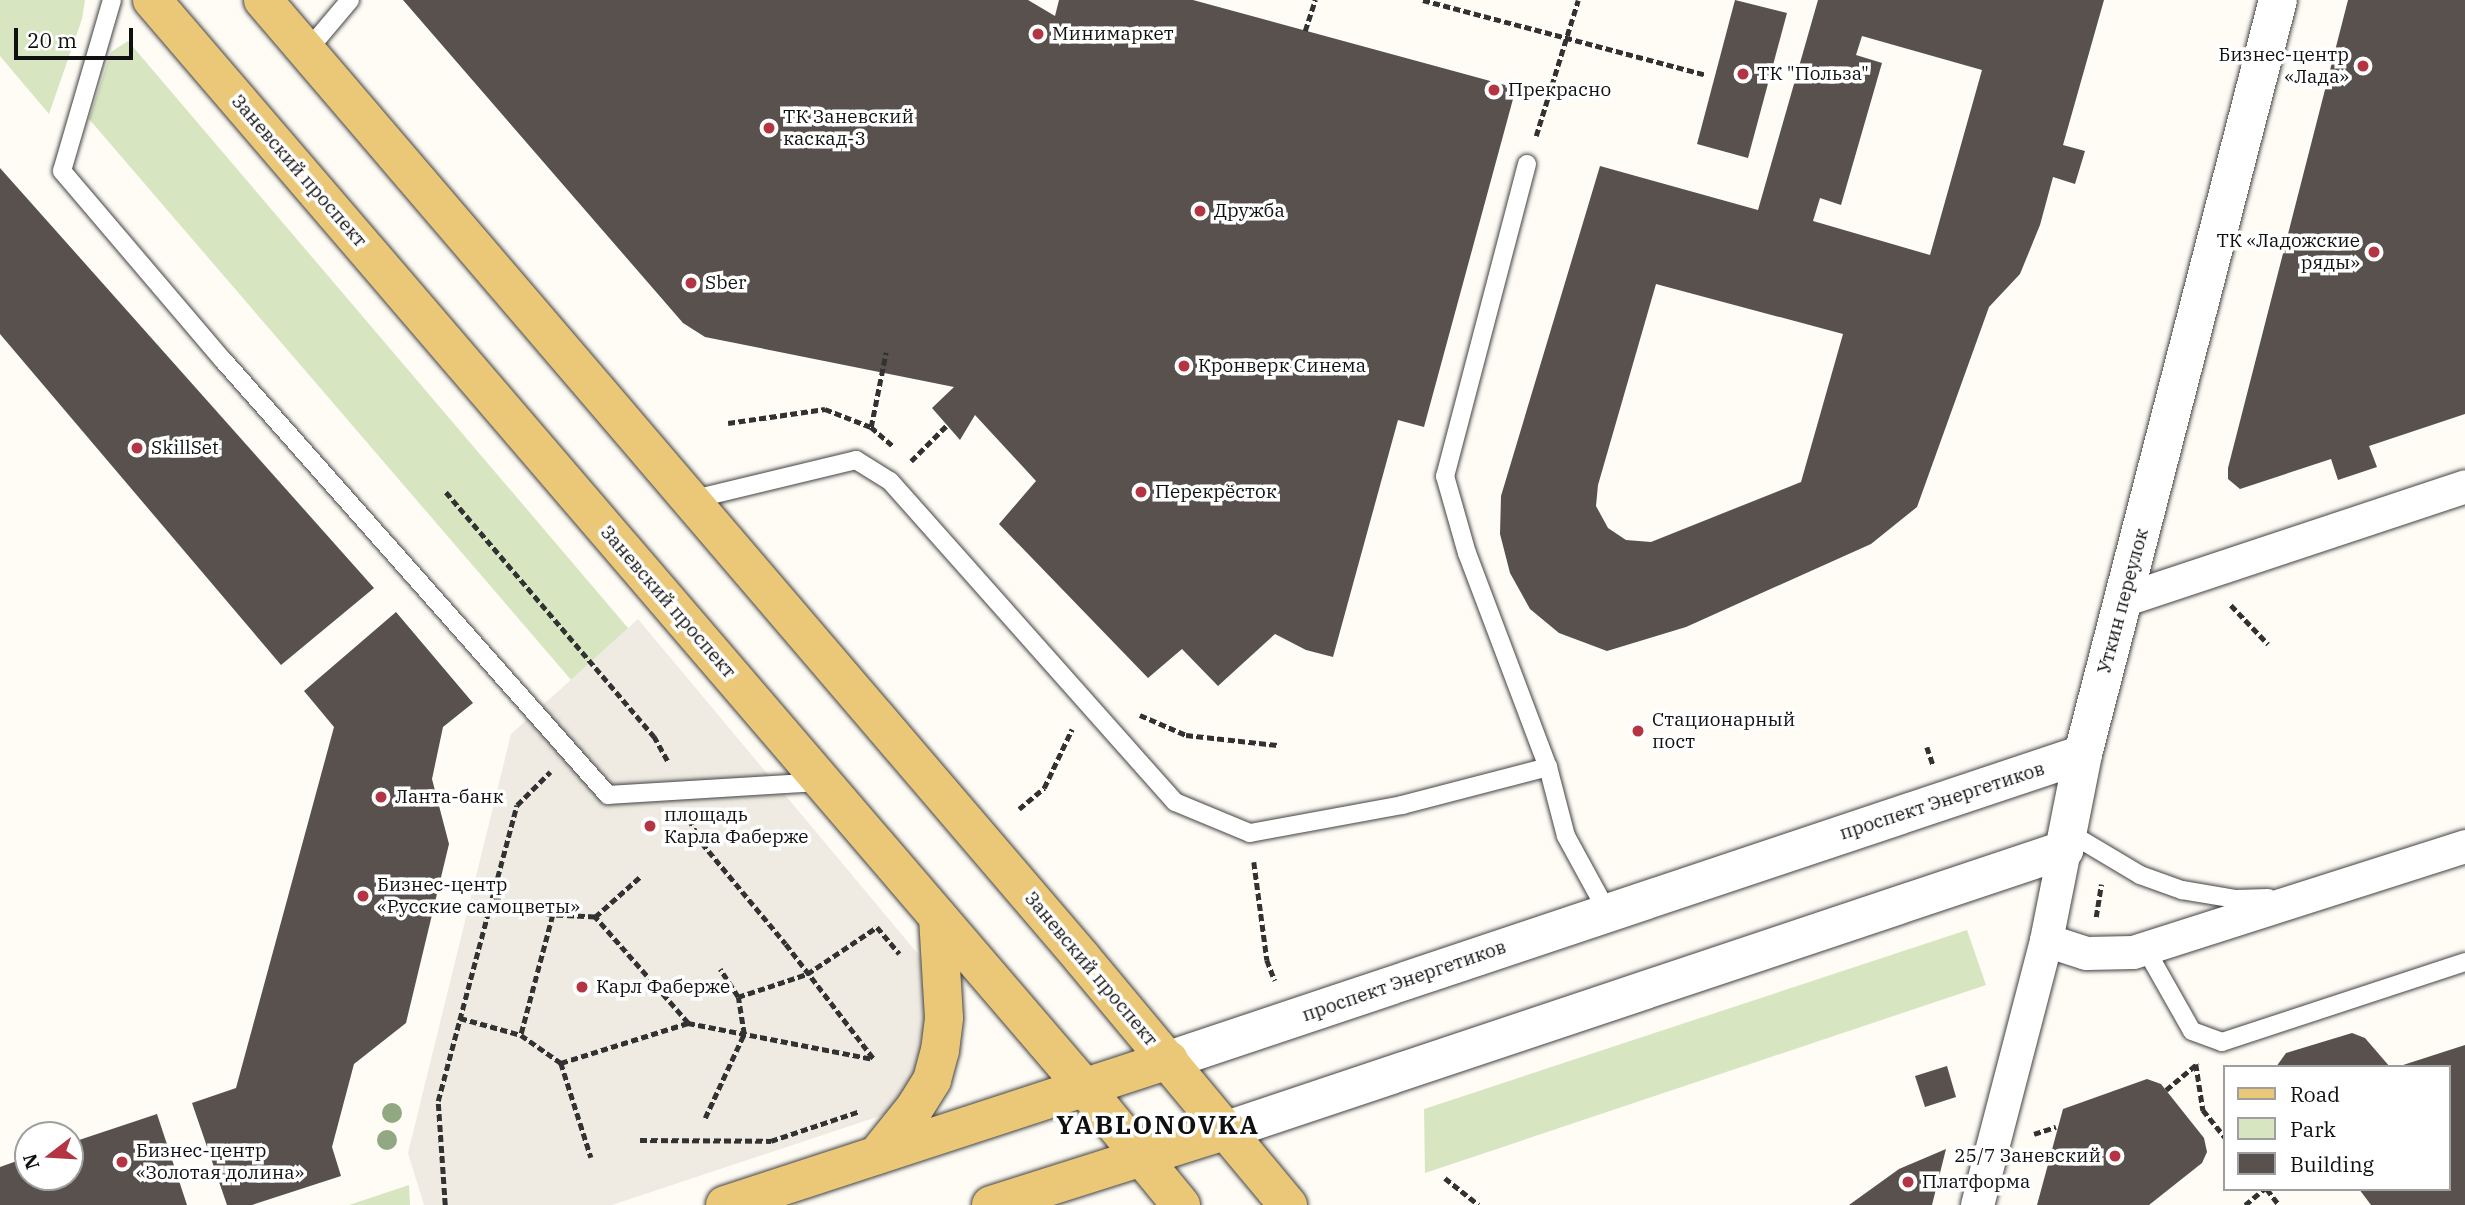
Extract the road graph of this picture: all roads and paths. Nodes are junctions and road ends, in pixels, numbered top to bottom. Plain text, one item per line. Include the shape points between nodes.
1 (112, 0) edge
2 (152, 0) edge
3 (263, 0) edge
4 (350, 0) edge
5 (1315, 0) edge
6 (1423, 0) edge
7 (1577, 0) edge
8 (2278, 0) edge
9 (1305, 31) dead end
10 (1565, 40) junction
11 (307, 51) junction
12 (1704, 74) dead end
13 (1527, 164) joint
14 (886, 352) dead end
15 (947, 425) dead end
16 (871, 426) dead end
17 (911, 461) dead end
18 (2465, 486) edge
19 (446, 492) dead end
20 (690, 500) junction
21 (2123, 600) junction
22 (2231, 605) dead end
23 (2268, 644) dead end
24 (1084, 703) junction
25 (1134, 709) dead end
26 (1277, 745) dead end
27 (1927, 747) dead end
28 (572, 753) junction
29 (2083, 754) junction
30 (1933, 765) dead end
31 (1548, 767) junction
32 (822, 782) junction
33 (679, 790) junction
34 (1018, 809) dead end
35 (1250, 834) junction
36 (2066, 841) junction
37 (2465, 846) edge
38 (641, 876) dead end
39 (2103, 876) dead end
40 (2313, 897) junction
41 (494, 899) junction
42 (1608, 914) junction
43 (553, 915) junction
44 (595, 917) junction
45 (938, 917) junction
46 (2094, 925) dead end
47 (2046, 940) junction
48 (2146, 948) junction
49 (905, 961) dead end
50 (2465, 962) edge
51 (720, 969) dead end
52 (807, 974) junction
53 (1275, 981) dead end
54 (738, 997) junction
55 (460, 1018) junction
56 (688, 1023) junction
57 (744, 1034) junction
58 (521, 1035) junction
59 (1169, 1060) junction
60 (561, 1063) junction
61 (2196, 1064) dead end
62 (1084, 1087) junction
63 (863, 1110) dead end
64 (705, 1118) dead end
65 (2056, 1127) dead end
66 (1227, 1130) junction
67 (2031, 1135) dead end
68 (2224, 1137) edge
69 (640, 1140) dead end
70 (877, 1155) junction
71 (591, 1157) dead end
72 (1142, 1157) junction
73 (1445, 1178) dead end
74 (2262, 1191) edge
75 (2267, 1191) edge
76 (445, 1205) edge
77 (725, 1205) edge
78 (990, 1205) edge
79 (1181, 1205) edge
80 (1288, 1205) edge
81 (1479, 1205) edge
82 (1978, 1205) edge
83 (2245, 1205) edge
84 (2279, 1205) edge

1 - 28 lane via 62,171
2 - 32 main road, Заневский проспект
3 - 11 main road, Заневский проспект
4 - 11 lane
5 - 9 path
6 - 10 path
7 - 10 path
8 - 21 street, Уткин переулок
10 - 12 path
10 - 13 path
11 - 20 main road, Заневский проспект
13 - 31 lane via 1445,476 1467,552
14 - 16 path
15 - 17 path
18 - 21 street
19 - 33 path via 654,736
20 - 24 lane via 856,460 890,481
20 - 59 main road, Заневский проспект
21 - 29 street, Уткин переулок
22 - 23 path
24 - 34 path via 1044,789
24 - 35 lane via 1175,802
25 - 26 path via 1142,718 1186,735
27 - 30 path
28 - 33 lane via 608,795
28 - 41 path via 517,805
29 - 36 street, Уткин переулок
29 - 42 street, проспект Энергетиков
31 - 35 lane via 1402,805
31 - 42 lane via 1566,836
32 - 33 lane
32 - 45 main road, Заневский проспект
33 - 52 path via 702,843
35 - 53 path via 1267,960
36 - 40 lane via 2182,890 2236,899
36 - 47 street, Уткин переулок
36 - 66 street
37 - 40 street
38 - 44 path
39 - 46 path
40 - 48 street
41 - 43 path
41 - 55 path
42 - 59 street, проспект Энергетиков
43 - 44 path
43 - 58 path
44 - 56 path
45 - 62 main road, Заневский проспект
45 - 70 main road via 944,1018 940,1051 932,1080
47 - 48 street via 2086,953
47 - 82 street, Уткин переулок
48 - 50 lane via 2192,1031 2222,1042
49 - 52 path via 877,927
51 - 54 path
52 - 54 path
52 - 57 path via 874,1059
54 - 57 path
55 - 58 path
55 - 76 path via 438,1101
56 - 57 path
56 - 60 path
57 - 64 path
58 - 60 path
59 - 62 main road, проспект Энергетиков
59 - 66 main road, Заневский проспект
60 - 71 path
61 - 68 path via 2203,1110
62 - 70 main road, проспект Энергетиков
62 - 72 main road, Заневский проспект
63 - 69 path via 771,1141
65 - 67 path
66 - 72 main road
66 - 80 main road, Заневский проспект
70 - 77 main road, проспект Энергетиков
72 - 78 main road
72 - 79 main road, Заневский проспект
73 - 81 path
74 - 83 path
75 - 84 path

